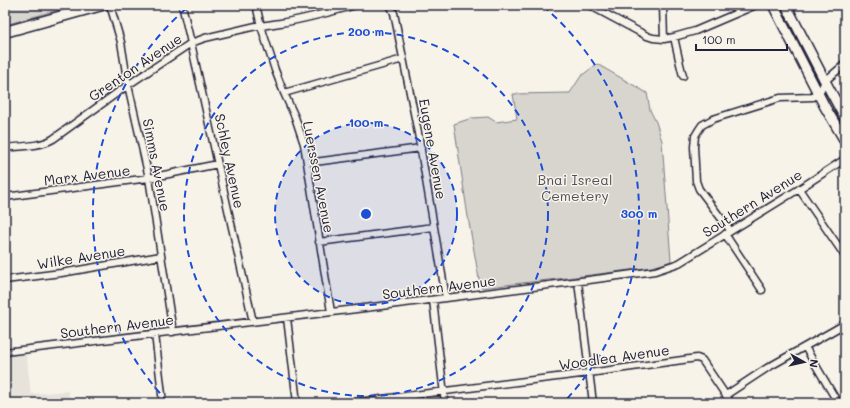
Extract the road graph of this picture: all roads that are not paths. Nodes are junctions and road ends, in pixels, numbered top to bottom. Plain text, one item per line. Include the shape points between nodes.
1 (102, 5) edge
2 (110, 5) edge
3 (182, 5) edge
4 (256, 5) edge
5 (356, 5) edge
6 (390, 5) edge
7 (589, 5) edge
8 (663, 5) edge
9 (756, 5) edge
10 (773, 5) edge
11 (786, 5) edge
12 (261, 26) junction
13 (5, 32) edge
14 (674, 37) junction
15 (664, 39) junction
16 (191, 42) junction
17 (403, 59) junction
18 (845, 64) edge
19 (683, 76) dead end
20 (825, 81) junction
21 (128, 84) junction
22 (284, 93) junction
23 (819, 94) junction
24 (845, 118) edge
25 (845, 142) edge
26 (5, 148) edge
27 (421, 148) junction
28 (845, 158) edge
29 (307, 163) junction
30 (218, 164) junction
31 (149, 178) junction
32 (799, 189) junction
33 (5, 197) edge
34 (434, 227) junction
35 (728, 232) junction
36 (319, 242) junction
37 (161, 256) junction
38 (845, 256) edge
39 (5, 280) edge
40 (578, 282) junction
41 (762, 290) dead end
42 (446, 298) junction
43 (433, 300) junction
44 (330, 312) junction
45 (287, 318) junction
46 (252, 322) junction
47 (845, 324) edge
48 (173, 332) junction
49 (155, 334) junction
50 (805, 347) junction
51 (5, 352) edge
52 (589, 374) junction
53 (444, 392) junction
54 (726, 395) junction
55 (163, 403) edge
56 (297, 403) edge
57 (350, 403) edge
58 (445, 403) edge
59 (593, 403) edge
60 (731, 403) edge
61 (838, 403) edge

1 - 13 main road
2 - 21 street, Simms Avenue via 121,42
3 - 16 street, Schley Avenue
4 - 12 street, Luerssen Avenue
5 - 12 street, Grenton Avenue via 320,16
6 - 17 street, Eugene Avenue via 394,13
7 - 15 street via 647,36
8 - 15 street
9 - 14 street
10 - 23 main road
11 - 20 main road
12 - 16 street, Grenton Avenue
12 - 22 street, Luerssen Avenue
14 - 15 street
14 - 19 street
16 - 21 street, Grenton Avenue
16 - 30 street, Schley Avenue
17 - 22 street
17 - 27 street, Eugene Avenue
18 - 20 street
20 - 23 street
20 - 24 main road
21 - 26 street, Grenton Avenue via 53,139 44,143
21 - 31 street, Simms Avenue
22 - 29 street, Luerssen Avenue via 300,131
23 - 25 main road
23 - 35 street via 813,97 772,100 713,119 700,128 695,136 694,147 696,181
27 - 29 street
27 - 34 street, Eugene Avenue
28 - 32 street, Southern Avenue
29 - 36 street, Luerssen Avenue
30 - 31 street, Marx Avenue
30 - 46 street, Schley Avenue
31 - 33 street, Marx Avenue
31 - 37 street, Simms Avenue
32 - 35 street, Southern Avenue
32 - 38 street
34 - 36 street
34 - 42 street, Eugene Avenue
35 - 40 street, Southern Avenue via 679,263 666,268
35 - 41 street
36 - 44 street, Luerssen Avenue
37 - 39 street, Wilke Avenue
37 - 48 street, Simms Avenue
40 - 42 street, Southern Avenue
40 - 52 street
42 - 43 street, Southern Avenue
43 - 44 street, Southern Avenue
43 - 53 street
44 - 45 street, Southern Avenue
45 - 46 street, Southern Avenue
45 - 56 street
46 - 48 street, Southern Avenue
47 - 50 street
48 - 49 street, Southern Avenue
49 - 51 street, Southern Avenue
49 - 55 street
50 - 54 street
50 - 61 street
52 - 53 street, Woodlea Avenue
52 - 54 street, Woodlea Avenue via 697,358 702,360
52 - 59 street
53 - 57 street, Woodlea Avenue
53 - 58 street
54 - 60 street

